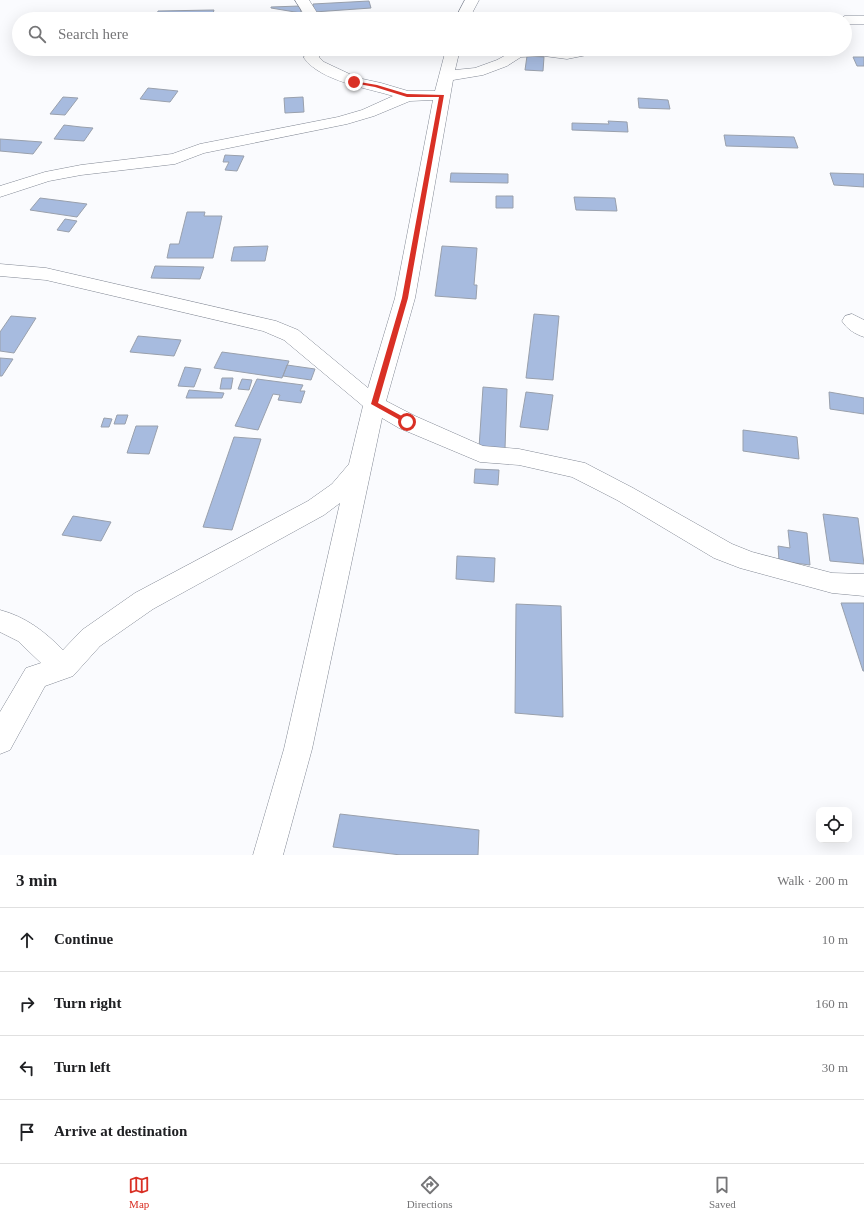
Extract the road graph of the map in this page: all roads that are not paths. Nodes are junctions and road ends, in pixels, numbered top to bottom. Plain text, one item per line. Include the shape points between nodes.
1 (302, 0) edge
2 (472, 0) edge
3 (310, 12) edge
4 (466, 12) edge
5 (852, 20) edge
6 (864, 20) edge
7 (311, 56) edge
8 (451, 56) edge
9 (513, 56) edge
10 (444, 85) junction
11 (407, 96) junction
12 (0, 192) edge
13 (0, 270) edge
14 (374, 404) junction
15 (361, 465) junction
16 (864, 585) edge
17 (0, 621) edge
18 (64, 668) junction
19 (0, 742) edge
20 (268, 855) edge

1 - 3 street
2 - 4 street
5 - 6 street
7 - 11 street via 319,64 354,82
8 - 10 street
9 - 10 street via 502,63
10 - 11 street
10 - 14 street via 405,298
11 - 12 street via 368,113 341,121 200,149 175,160 81,170 45,177
13 - 14 street via 46,274 269,326 291,335 305,345
14 - 15 street
14 - 16 street via 407,422 480,454 519,457 576,469 625,494 723,551 748,561 832,583
15 - 18 street via 340,490 316,508 144,601 91,638
15 - 20 street via 298,749
17 - 18 street via 22,628
18 - 19 street via 36,677

